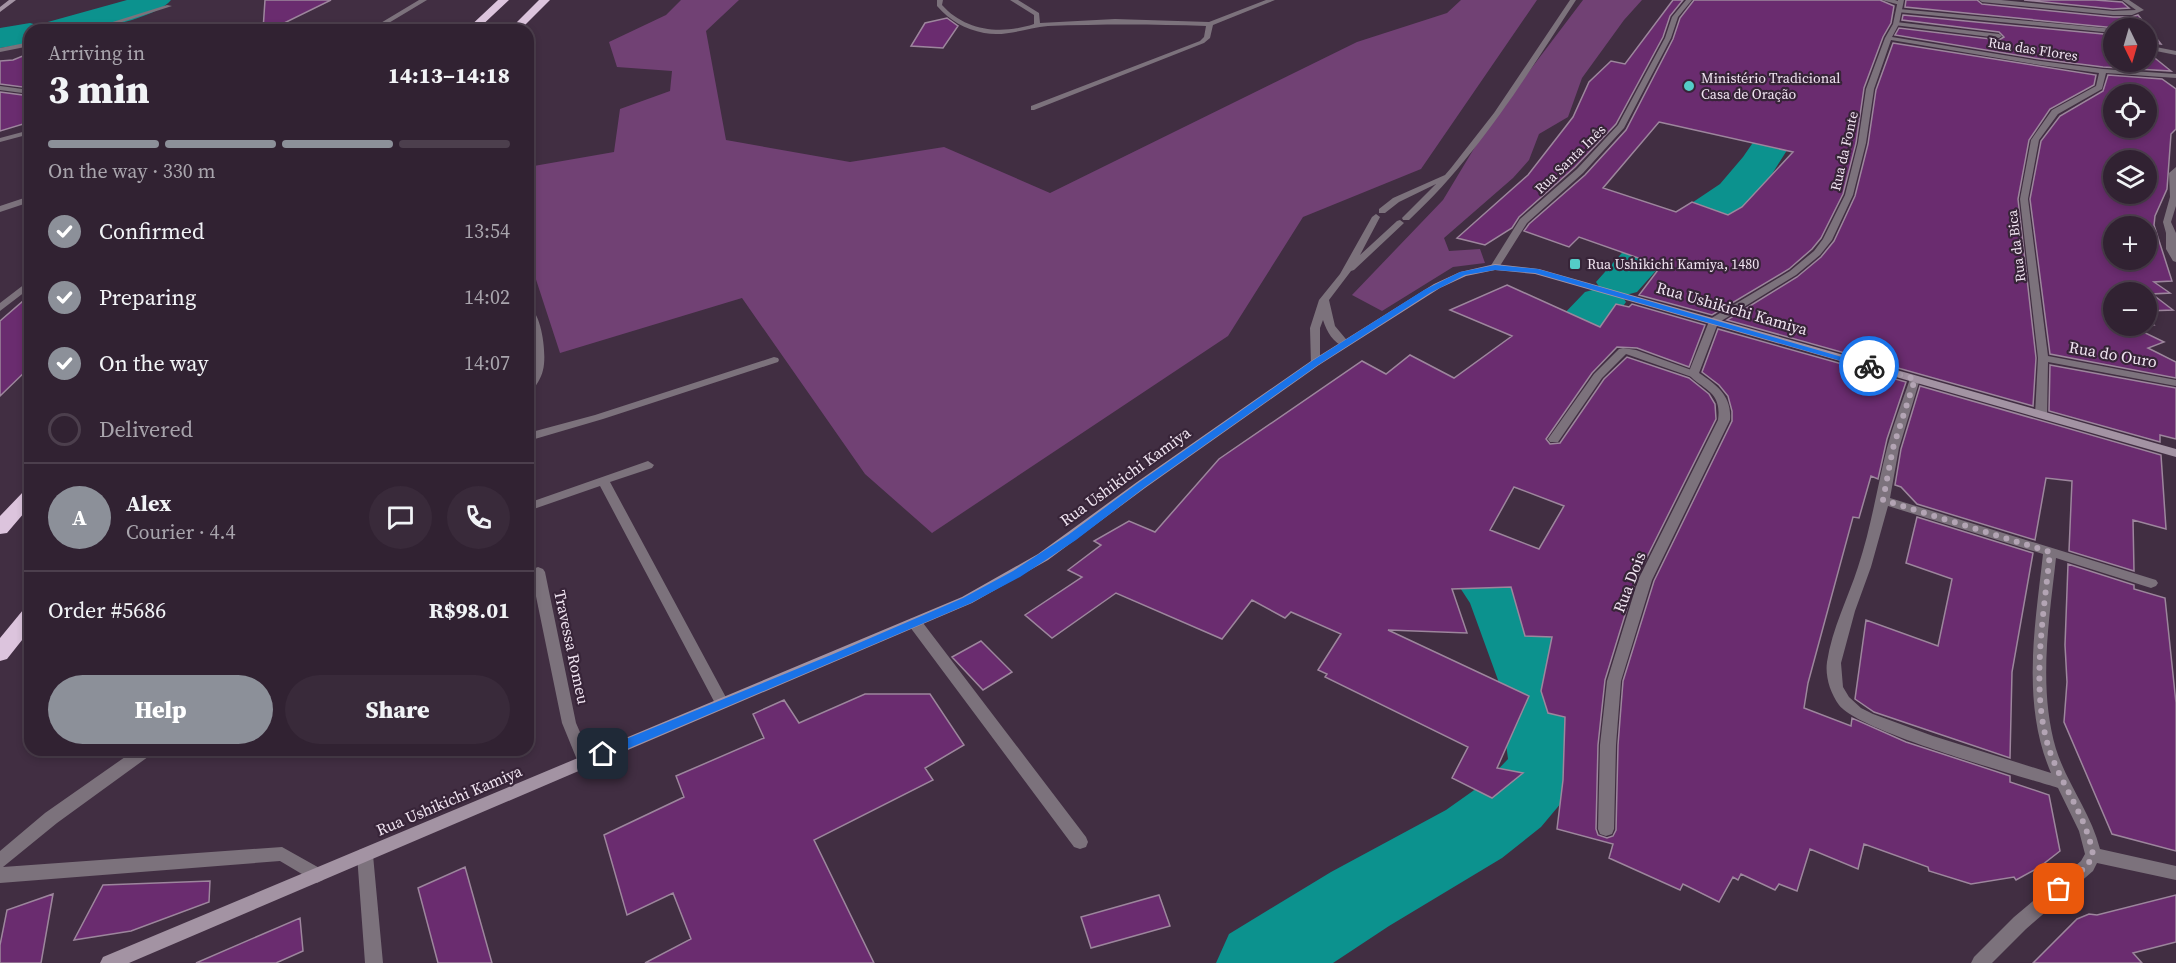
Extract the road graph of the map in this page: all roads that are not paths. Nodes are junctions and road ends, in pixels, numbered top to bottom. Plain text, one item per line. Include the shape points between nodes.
1 (13, 0) edge
2 (424, 0) edge
3 (504, 0) edge
4 (545, 0) edge
5 (940, 0) edge
6 (1013, 0) edge
7 (1032, 0) edge
8 (1272, 0) edge
9 (1573, 0) edge
10 (1689, 0) edge
11 (1885, 0) edge
12 (1982, 0) edge
13 (2125, 0) edge
14 (2001, 1) edge
15 (1022, 3) junction
16 (1900, 4) edge
17 (169, 6) dead end
18 (0, 10) edge
19 (110, 24) edge
20 (382, 24) edge
21 (478, 24) edge
22 (520, 24) edge
23 (1210, 24) junction
24 (1896, 24) junction
25 (1037, 25) junction
26 (2103, 30) edge
27 (1998, 36) dead end
28 (1888, 38) junction
29 (24, 45) edge
30 (2157, 49) edge
31 (0, 50) edge
32 (2176, 52) edge
33 (2103, 71) joint
34 (2118, 72) edge
35 (2176, 76) edge
36 (0, 88) edge
37 (24, 91) edge
38 (1034, 108) dead end
39 (24, 134) edge
40 (0, 140) edge
41 (2176, 170) edge
42 (1447, 176) junction
43 (24, 201) edge
44 (0, 209) edge
45 (2176, 259) edge
46 (1495, 267) junction
47 (1344, 274) junction
48 (24, 288) edge
49 (1324, 300) junction
50 (0, 308) edge
51 (1713, 321) junction
52 (534, 328) edge
53 (1345, 344) junction
54 (2043, 358) junction
55 (774, 360) dead end
56 (1315, 363) junction
57 (1693, 374) junction
58 (1915, 379) junction
59 (534, 380) edge
60 (2176, 383) edge
61 (2041, 415) junction
62 (534, 435) edge
63 (1554, 439) dead end
64 (2176, 453) edge
65 (648, 465) dead end
66 (603, 480) junction
67 (1883, 500) junction
68 (24, 502) edge
69 (534, 505) edge
70 (0, 528) edge
71 (2050, 552) junction
72 (538, 572) dead end
73 (2151, 583) dead end
74 (24, 623) edge
75 (915, 623) junction
76 (0, 653) edge
77 (722, 703) junction
78 (139, 756) edge
79 (585, 762) junction
80 (2063, 783) junction
81 (1606, 829) dead end
82 (1080, 842) dead end
83 (365, 855) junction
84 (2093, 855) junction
85 (0, 861) edge
86 (2176, 873) edge
87 (0, 875) edge
88 (317, 875) junction
89 (110, 963) edge
90 (374, 963) edge
91 (1980, 963) edge

1 - 18 main road
2 - 20 street
3 - 21 highway
4 - 22 highway
5 - 25 street via 943,11 954,19 985,31 1020,31
6 - 15 street
7 - 15 street
8 - 23 street
9 - 42 street via 1474,146
10 - 46 street, Rua Santa Inês via 1676,17 1621,126 1580,171 1523,221
11 - 16 street
12 - 14 street
13 - 14 street via 2140,10 2124,13
15 - 25 street via 1037,14
16 - 24 street, Rua da Fonte
16 - 26 street
17 - 19 street
23 - 25 street via 1114,21
23 - 38 street via 1202,42
24 - 27 street
24 - 28 street, Rua da Fonte
28 - 33 street, Rua das Flores
28 - 51 street, Rua da Fonte via 1870,89 1849,195 1827,240 1793,273
29 - 31 street
30 - 32 street
33 - 54 street, Rua da Bica via 2099,87 2055,112 2035,140 2024,199
34 - 35 street, Rua das Flores
36 - 37 street
39 - 40 street
41 - 45 street via 2167,222
42 - 47 street via 1429,199
42 - 47 street via 1396,200 1379,214
43 - 44 street
46 - 51 main road, Rua Ushikichi Kamiya via 1536,271
46 - 53 main road, Rua Ushikichi Kamiya via 1463,274 1437,286
47 - 49 street
48 - 50 street
49 - 53 street via 1330,326
49 - 56 street via 1315,328
51 - 57 street
51 - 58 main road, Rua Ushikichi Kamiya
52 - 59 street via 541,360
53 - 56 main road, Rua Ushikichi Kamiya
54 - 60 street, Rua do Ouro
54 - 61 street, Rua da Bica
55 - 62 street
56 - 75 main road, Rua Ushikichi Kamiya via 1043,557 967,600
57 - 63 street via 1623,351 1598,376
57 - 81 street, Rua Dois via 1727,407 1645,580 1614,681
58 - 61 main road, Rua Ushikichi Kamiya
58 - 67 street via 1893,448
61 - 64 main road, Rua Ushikichi Kamiya
65 - 66 street
66 - 69 street
66 - 77 street
67 - 71 street
67 - 80 street via 1834,663 1836,687 1856,712 1868,718
68 - 70 highway
71 - 73 street
71 - 80 street via 2042,613 2041,706 2049,747
72 - 79 street, Travessa Romeu via 569,723
74 - 76 highway
75 - 77 main road, Rua Ushikichi Kamiya
75 - 82 street
77 - 79 main road, Rua Ushikichi Kamiya
78 - 85 street via 51,818
79 - 83 main road, Rua Ushikichi Kamiya
80 - 84 street via 2087,831
83 - 88 main road, Rua Ushikichi Kamiya
83 - 90 street
84 - 86 street
84 - 91 street via 2087,866
87 - 88 street via 282,854
88 - 89 main road, Rua Ushikichi Kamiya

